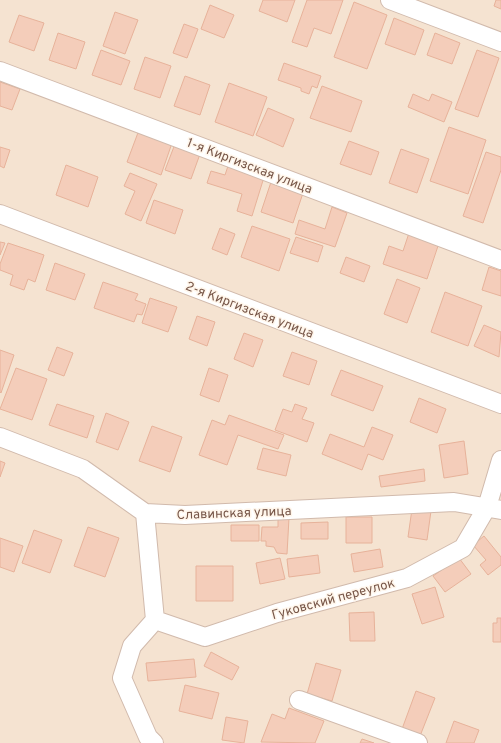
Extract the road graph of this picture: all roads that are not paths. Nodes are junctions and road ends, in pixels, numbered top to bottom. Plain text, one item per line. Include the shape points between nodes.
1 (390, 0) edge
2 (501, 42) edge
3 (0, 71) edge
4 (0, 214) edge
5 (501, 260) edge
6 (501, 404) edge
7 (0, 437) edge
8 (501, 460) edge
9 (494, 508) edge
10 (145, 513) junction
11 (155, 620) junction
12 (299, 700) dead end
13 (154, 743) edge
14 (418, 743) edge

1 - 2 street
3 - 5 street, 1-я Киргизская улица
4 - 6 street, 2-я Киргизская улица
7 - 10 street via 83,469
8 - 9 street, Гуковский переулок
9 - 10 street, Славинская улица via 454,502 185,516
9 - 11 street, Гуковский переулок via 463,548 407,578 277,613 205,637
10 - 11 street
11 - 13 street via 132,646 122,678 148,737
12 - 14 street

